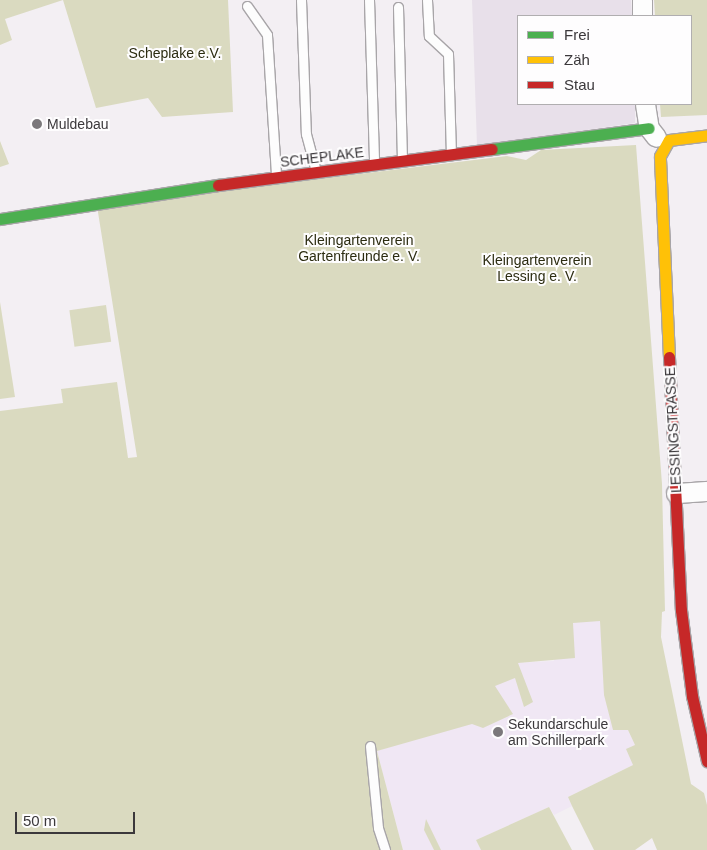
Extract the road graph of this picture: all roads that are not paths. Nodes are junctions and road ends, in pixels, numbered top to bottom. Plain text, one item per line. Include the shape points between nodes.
1 (301, 0) edge
2 (369, 0) edge
3 (427, 0) edge
4 (642, 0) edge
5 (247, 6) dead end
6 (398, 7) dead end
7 (642, 15) edge
8 (645, 105) edge
9 (648, 128) junction
10 (707, 135) edge
11 (664, 143) junction
12 (451, 156) junction
13 (403, 162) junction
14 (374, 166) junction
15 (318, 173) junction
16 (276, 178) junction
17 (0, 219) edge
18 (707, 491) edge
19 (676, 493) junction
20 (370, 746) dead end
21 (707, 761) edge
22 (385, 850) edge

1 - 15 lane via 306,134
2 - 14 lane
3 - 12 lane via 429,36 448,54
4 - 7 street
5 - 16 lane via 268,35
6 - 13 lane
8 - 9 street
9 - 11 street
9 - 12 street, SCHEPLAKE
10 - 11 street
11 - 19 street, LESSINGSTRASSE via 660,156
12 - 13 street, SCHEPLAKE
13 - 14 street, SCHEPLAKE
14 - 15 street, SCHEPLAKE
15 - 16 street, SCHEPLAKE
16 - 17 street, SCHEPLAKE
18 - 19 street
19 - 21 street, LESSINGSTRASSE via 685,654
20 - 22 lane via 378,828

